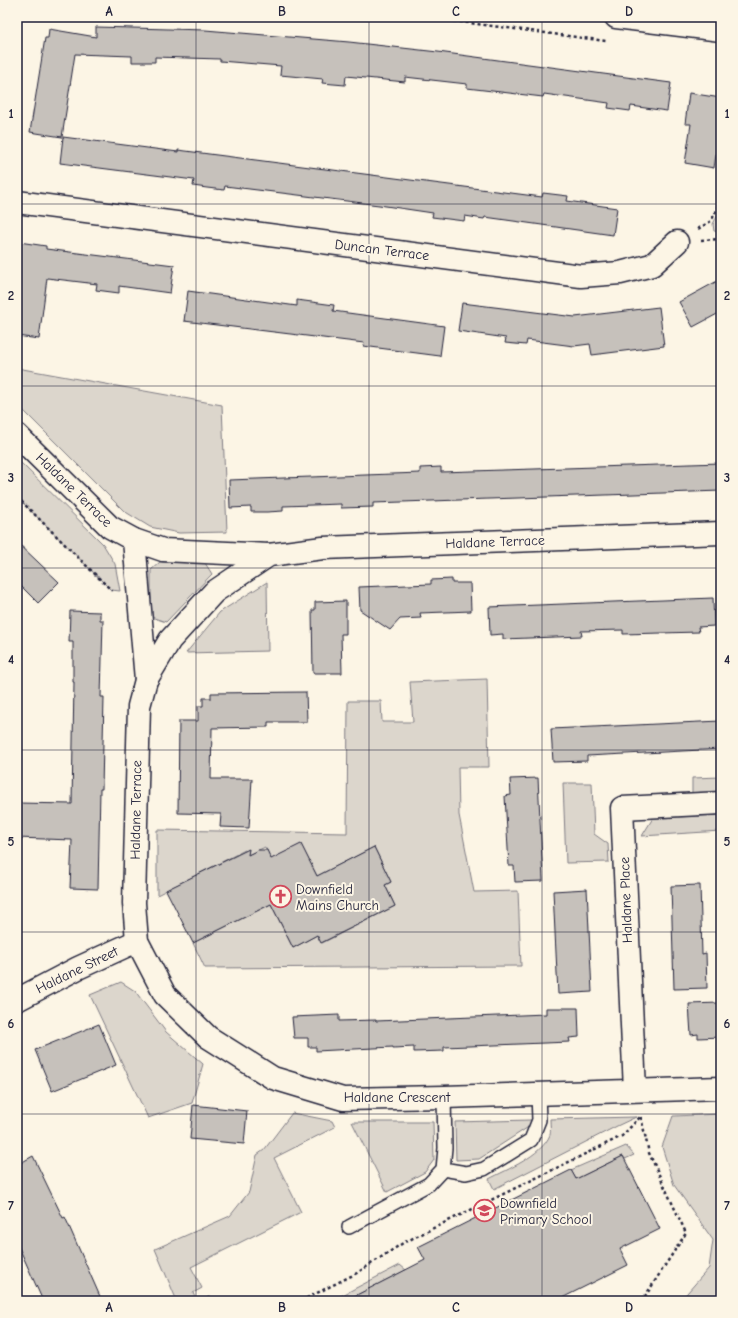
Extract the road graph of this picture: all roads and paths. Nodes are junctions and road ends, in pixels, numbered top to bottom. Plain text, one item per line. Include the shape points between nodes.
1 (424, 17) edge
2 (616, 17) edge
3 (721, 30) edge
4 (612, 42) dead end
5 (17, 202) edge
6 (721, 202) edge
7 (677, 242) joint
8 (17, 435) edge
9 (17, 497) edge
10 (721, 533) edge
11 (134, 540) junction
12 (268, 555) junction
13 (138, 593) junction
14 (146, 680) junction
15 (721, 803) edge
16 (137, 941) junction
17 (17, 1000) edge
18 (721, 1088) edge
19 (635, 1090) junction
20 (538, 1094) junction
21 (444, 1097) junction
22 (641, 1116) junction
23 (443, 1169) junction
24 (348, 1226) dead end
25 (208, 1297) dead end
26 (210, 1301) edge
27 (301, 1301) edge
28 (642, 1301) edge

1 - 4 path
2 - 3 street
5 - 7 street, Duncan Terrace via 581,276 620,273 652,264
6 - 7 path via 711,221
8 - 11 street, Haldane Terrace via 110,527
9 - 13 path via 111,590
10 - 12 street, Haldane Terrace via 323,548
11 - 12 street, Haldane Terrace via 163,550
11 - 13 street, Haldane Terrace
12 - 14 street, Haldane Terrace via 214,592 170,640
13 - 14 street, Haldane Terrace
14 - 16 street, Haldane Terrace via 139,706 134,903
15 - 19 street, Haldane Place via 622,808
16 - 17 street, Haldane Street
16 - 21 street, Haldane Crescent via 165,995 208,1037 272,1078 343,1099
18 - 19 street, Haldane Crescent
19 - 20 street, Haldane Crescent
19 - 22 path
20 - 21 street, Haldane Crescent
20 - 23 lane via 539,1120 531,1140 484,1169 466,1173
21 - 23 lane
22 - 27 path via 622,1136 403,1243 357,1273
22 - 28 path via 649,1153 686,1233
23 - 24 lane via 429,1184
25 - 26 path

